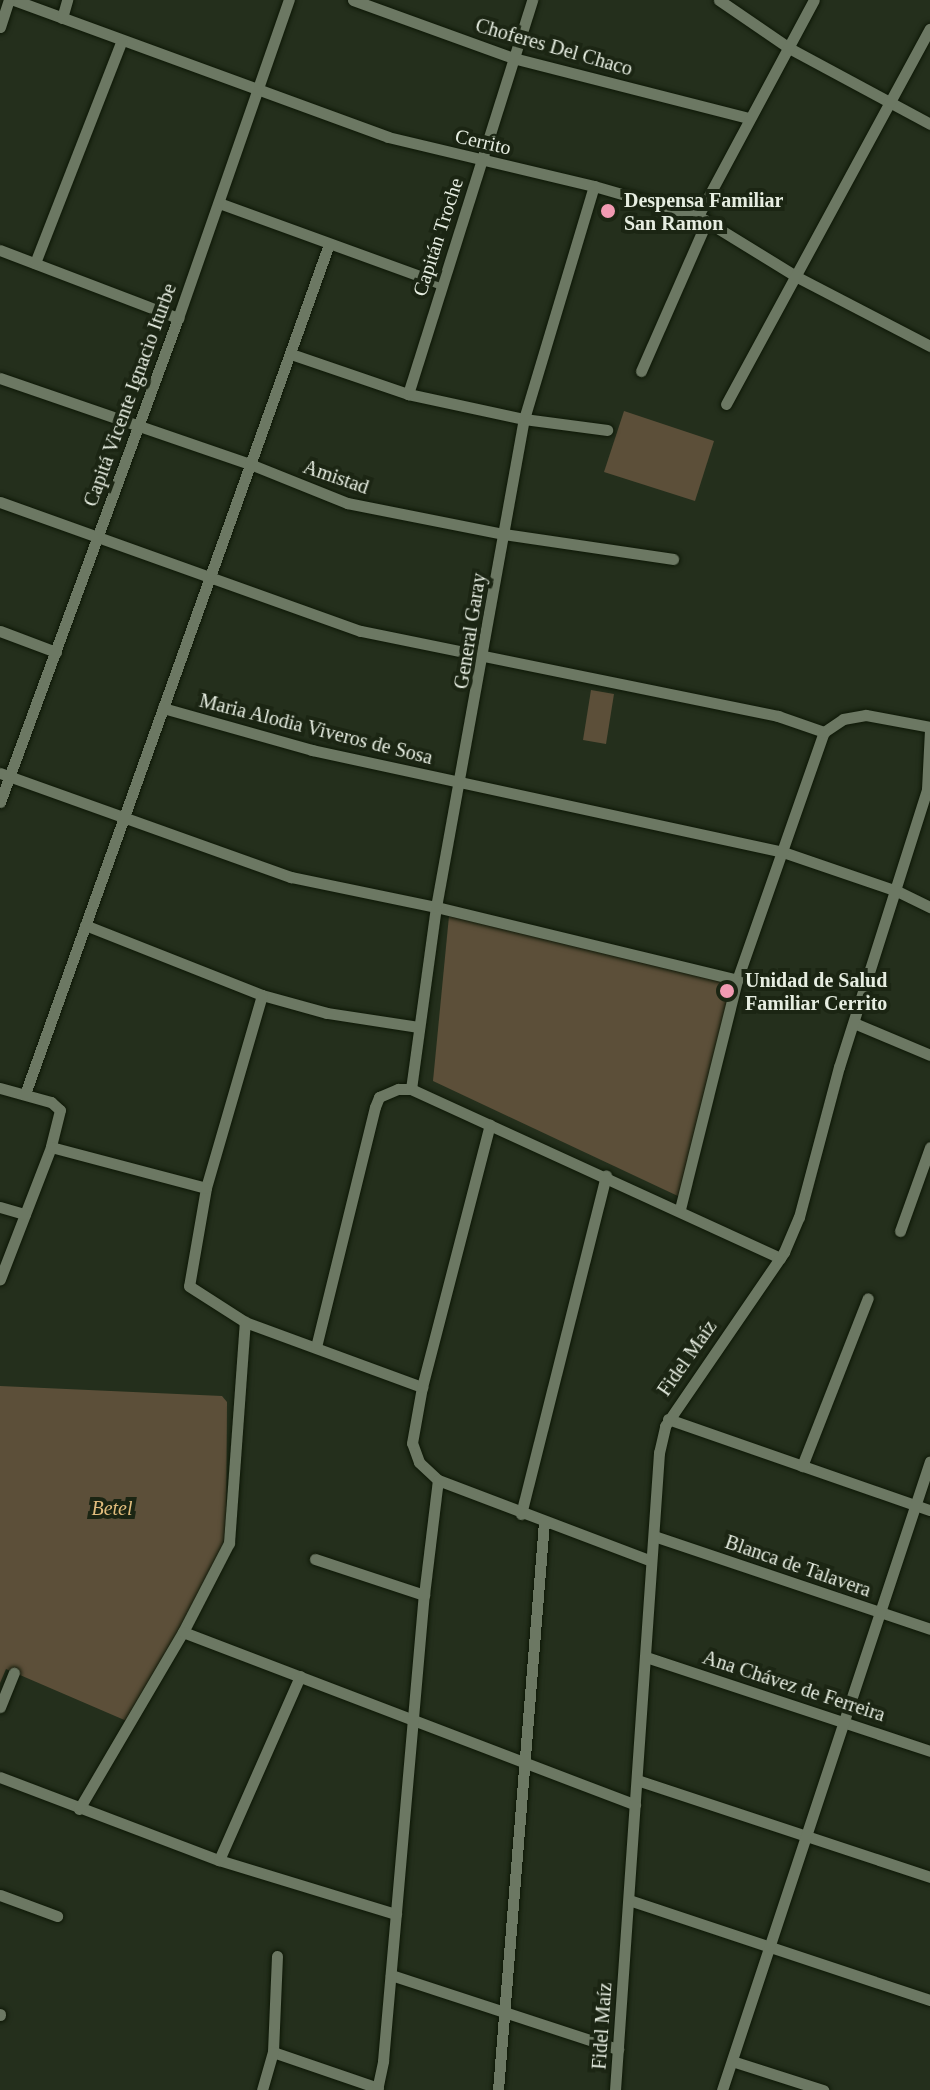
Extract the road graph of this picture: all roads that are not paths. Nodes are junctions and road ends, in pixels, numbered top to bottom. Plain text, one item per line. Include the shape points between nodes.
1 (12, 0) edge
2 (67, 0) edge
3 (289, 0) edge
4 (353, 0) edge
5 (532, 0) edge
6 (719, 0) edge
7 (814, 0) edge
8 (62, 18) junction
9 (0, 27) edge
10 (930, 29) edge
11 (121, 42) junction
12 (789, 48) junction
13 (513, 58) junction
14 (256, 91) junction
15 (890, 103) junction
16 (749, 118) junction
17 (930, 124) edge
18 (482, 161) junction
19 (594, 186) junction
20 (219, 203) junction
21 (702, 219) junction
22 (329, 244) junction
23 (0, 250) edge
24 (35, 263) junction
25 (797, 277) junction
26 (442, 284) junction
27 (178, 318) junction
28 (930, 346) edge
29 (291, 354) junction
30 (641, 371) dead end
31 (0, 378) edge
32 (408, 394) junction
33 (726, 404) dead end
34 (524, 419) junction
35 (138, 428) junction
36 (607, 430) dead end
37 (250, 464) junction
38 (0, 502) edge
39 (504, 534) junction
40 (97, 537) junction
41 (673, 559) dead end
42 (208, 579) junction
43 (0, 631) edge
44 (56, 652) junction
45 (485, 655) junction
46 (163, 708) junction
47 (930, 728) edge
48 (824, 732) junction
49 (5, 775) edge
50 (461, 785) junction
51 (0, 802) edge
52 (122, 820) junction
53 (783, 852) junction
54 (897, 891) junction
55 (436, 907) junction
56 (930, 907) edge
57 (85, 925) junction
58 (737, 980) junction
59 (262, 995) junction
60 (854, 1023) junction
61 (418, 1027) junction
62 (930, 1055) edge
63 (0, 1088) edge
64 (411, 1089) junction
65 (25, 1094) junction
66 (490, 1125) junction
67 (51, 1147) junction
68 (930, 1147) edge
69 (606, 1176) junction
70 (206, 1188) junction
71 (0, 1207) edge
72 (680, 1209) junction
73 (25, 1214) junction
74 (900, 1231) dead end
75 (780, 1258) junction
76 (0, 1279) edge
77 (868, 1298) dead end
78 (245, 1322) junction
79 (316, 1347) junction
80 (422, 1387) junction
81 (668, 1419) junction
82 (930, 1461) edge
83 (802, 1466) junction
84 (438, 1480) junction
85 (914, 1505) junction
86 (930, 1510) edge
87 (521, 1514) junction
88 (544, 1522) junction
89 (654, 1536) junction
90 (315, 1559) dead end
91 (651, 1561) junction
92 (424, 1595) junction
93 (880, 1613) junction
94 (930, 1629) edge
95 (183, 1632) junction
96 (646, 1657) junction
97 (14, 1673) dead end
98 (300, 1676) junction
99 (0, 1707) edge
100 (844, 1721) junction
101 (413, 1723) junction
102 (930, 1751) edge
103 (525, 1766) junction
104 (0, 1777) edge
105 (637, 1780) junction
106 (635, 1805) junction
107 (79, 1809) junction
108 (807, 1836) junction
109 (219, 1860) junction
110 (930, 1877) edge
111 (0, 1895) edge
112 (629, 1900) junction
113 (396, 1914) junction
114 (57, 1916) dead end
115 (770, 1947) junction
116 (277, 1956) dead end
117 (391, 1975) junction
118 (930, 2000) edge
119 (504, 2011) junction
120 (618, 2049) junction
121 (273, 2052) junction
122 (732, 2061) junction
123 (378, 2089) edge
124 (262, 2090) edge
125 (498, 2090) edge
126 (615, 2090) edge
127 (722, 2090) edge
128 (823, 2090) edge

1 - 8 street, Cerrito
1 - 9 street
2 - 8 street
3 - 14 street, Capitá Vicente Ignacio Iturbe
4 - 13 street, Choferes Del Chaco
5 - 13 street, Capitán Troche
6 - 12 street
7 - 12 street
8 - 11 street, Cerrito
10 - 15 street
11 - 14 street, Cerrito
11 - 24 street
12 - 15 street
12 - 16 street
13 - 16 street, Choferes Del Chaco
13 - 18 street, Capitán Troche
14 - 18 street, Cerrito via 388,137
14 - 20 street, Capitá Vicente Ignacio Iturbe
15 - 17 street
15 - 25 street
16 - 21 street
18 - 19 street, Cerrito
18 - 26 street, Capitán Troche
19 - 21 street, Cerrito
19 - 34 street, General Garay
20 - 22 street
20 - 27 street, Capitá Vicente Ignacio Iturbe
21 - 25 street, Cerrito
21 - 30 street
22 - 26 street
22 - 29 street
23 - 24 street
24 - 27 street
25 - 28 street, Cerrito
25 - 33 street
26 - 32 street, Capitán Troche
27 - 35 street, Capitá Vicente Ignacio Iturbe
29 - 32 street
29 - 37 street
31 - 35 street, Amistad
32 - 34 street
34 - 36 street
34 - 39 street, General Garay
35 - 37 street, Amistad
35 - 40 street, Capitá Vicente Ignacio Iturbe
37 - 39 street, Amistad via 347,503
37 - 42 street
38 - 40 street
39 - 41 street, Amistad
39 - 45 street, General Garay
40 - 42 street
40 - 44 street, Capitá Vicente Ignacio Iturbe
42 - 45 street via 361,631
42 - 46 street
43 - 44 street
44 - 49 street, Capitá Vicente Ignacio Iturbe
45 - 48 street via 778,716
45 - 50 street, General Garay
46 - 50 street, Maria Alodia Viveros de Sosa
46 - 52 street
47 - 48 street via 866,715 843,719
47 - 54 street, Fidel Maíz via 927,789
48 - 53 street
49 - 51 street, Capitá Vicente Ignacio Iturbe
49 - 52 street
50 - 53 street, Maria Alodia Viveros de Sosa
50 - 55 street, General Garay
52 - 55 street via 291,877
52 - 57 street
53 - 54 street, Maria Alodia Viveros de Sosa
53 - 58 street
54 - 56 street, Maria Alodia Viveros de Sosa
54 - 60 street, Fidel Maíz
55 - 58 street
55 - 61 street, General Garay
57 - 59 street
57 - 65 street
58 - 72 street
59 - 61 street via 352,1018
59 - 70 street
60 - 62 street
60 - 75 street, Fidel Maíz via 816,1165
61 - 64 street, General Garay
63 - 65 street
64 - 66 street
64 - 79 street via 387,1091 375,1107
65 - 67 street via 60,1110
66 - 69 street
66 - 80 street
67 - 70 street
67 - 73 street
68 - 74 street
69 - 72 street
69 - 87 street
70 - 78 street via 189,1286
71 - 73 street
72 - 75 street
73 - 76 street
75 - 81 street, Fidel Maíz
77 - 83 street
78 - 79 street
78 - 95 street via 229,1543
79 - 80 street
80 - 84 street via 413,1453
81 - 83 street
81 - 89 street, Fidel Maíz via 659,1453
82 - 85 street
83 - 85 street
84 - 87 street
84 - 92 street
85 - 86 street
85 - 93 street
87 - 88 street
88 - 91 street
88 - 103 street
89 - 91 street, Fidel Maíz
89 - 93 street, Blanca de Talavera
90 - 92 street
91 - 96 street, Fidel Maíz
92 - 101 street
93 - 94 street, Blanca de Talavera
93 - 100 street
95 - 98 street
95 - 107 street
96 - 100 street, Ana Chávez de Ferreira
96 - 105 street, Fidel Maíz
97 - 99 street
98 - 101 street
98 - 109 street
100 - 102 street, Ana Chávez de Ferreira
100 - 108 street
101 - 103 street
101 - 113 street
103 - 106 street
103 - 119 street
104 - 107 street
105 - 106 street, Fidel Maíz
105 - 108 street
106 - 112 street, Fidel Maíz
107 - 109 street
108 - 110 street
108 - 115 street
109 - 113 street
111 - 114 street
112 - 115 street
112 - 120 street, Fidel Maíz
113 - 117 street
115 - 118 street
115 - 122 street
116 - 121 street
117 - 119 street
117 - 123 street
119 - 120 street
119 - 125 street
120 - 126 street, Fidel Maíz
121 - 123 street
121 - 124 street
122 - 127 street
122 - 128 street

